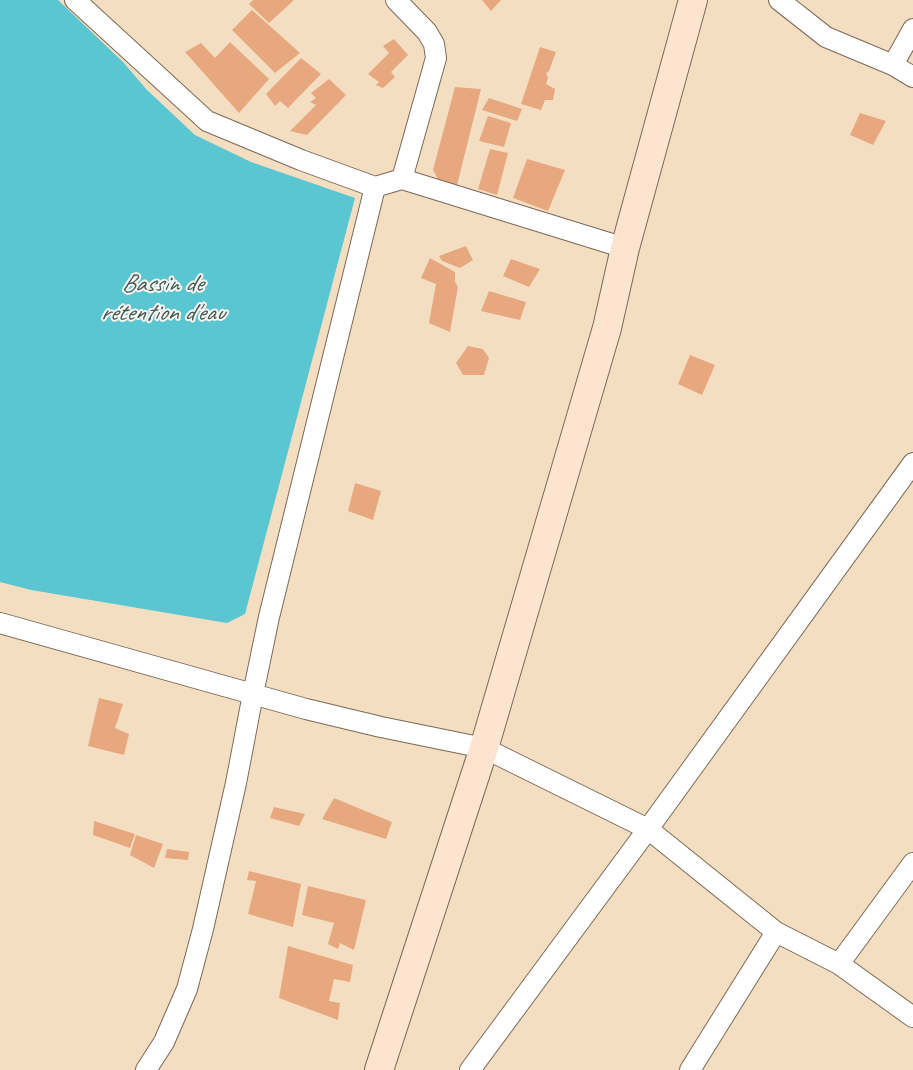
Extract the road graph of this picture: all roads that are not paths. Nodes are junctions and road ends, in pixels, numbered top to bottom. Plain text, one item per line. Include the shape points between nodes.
1 (75, 0) edge
2 (396, 0) edge
3 (693, 0) edge
4 (779, 0) edge
5 (913, 28) edge
6 (893, 65) junction
7 (913, 77) edge
8 (402, 179) junction
9 (375, 187) junction
10 (625, 248) junction
11 (913, 464) edge
12 (3, 629) edge
13 (253, 694) junction
14 (484, 748) junction
15 (648, 829) junction
16 (913, 863) edge
17 (776, 932) junction
18 (839, 964) junction
19 (913, 1017) edge
20 (146, 1070) edge
21 (380, 1070) edge
22 (470, 1070) edge
23 (690, 1070) edge

1 - 9 street via 207,121
2 - 8 street via 428,32 436,58
3 - 10 street
4 - 6 street via 826,37
5 - 6 street
6 - 7 street
8 - 9 street
8 - 10 street
9 - 13 street
10 - 14 street via 607,328
11 - 15 street
12 - 13 street via 118,655
13 - 14 street via 382,727
13 - 20 street via 236,783 187,989 164,1042
14 - 15 street
14 - 21 street
15 - 17 street
15 - 22 street
16 - 18 street
17 - 18 street
17 - 23 street
18 - 19 street

